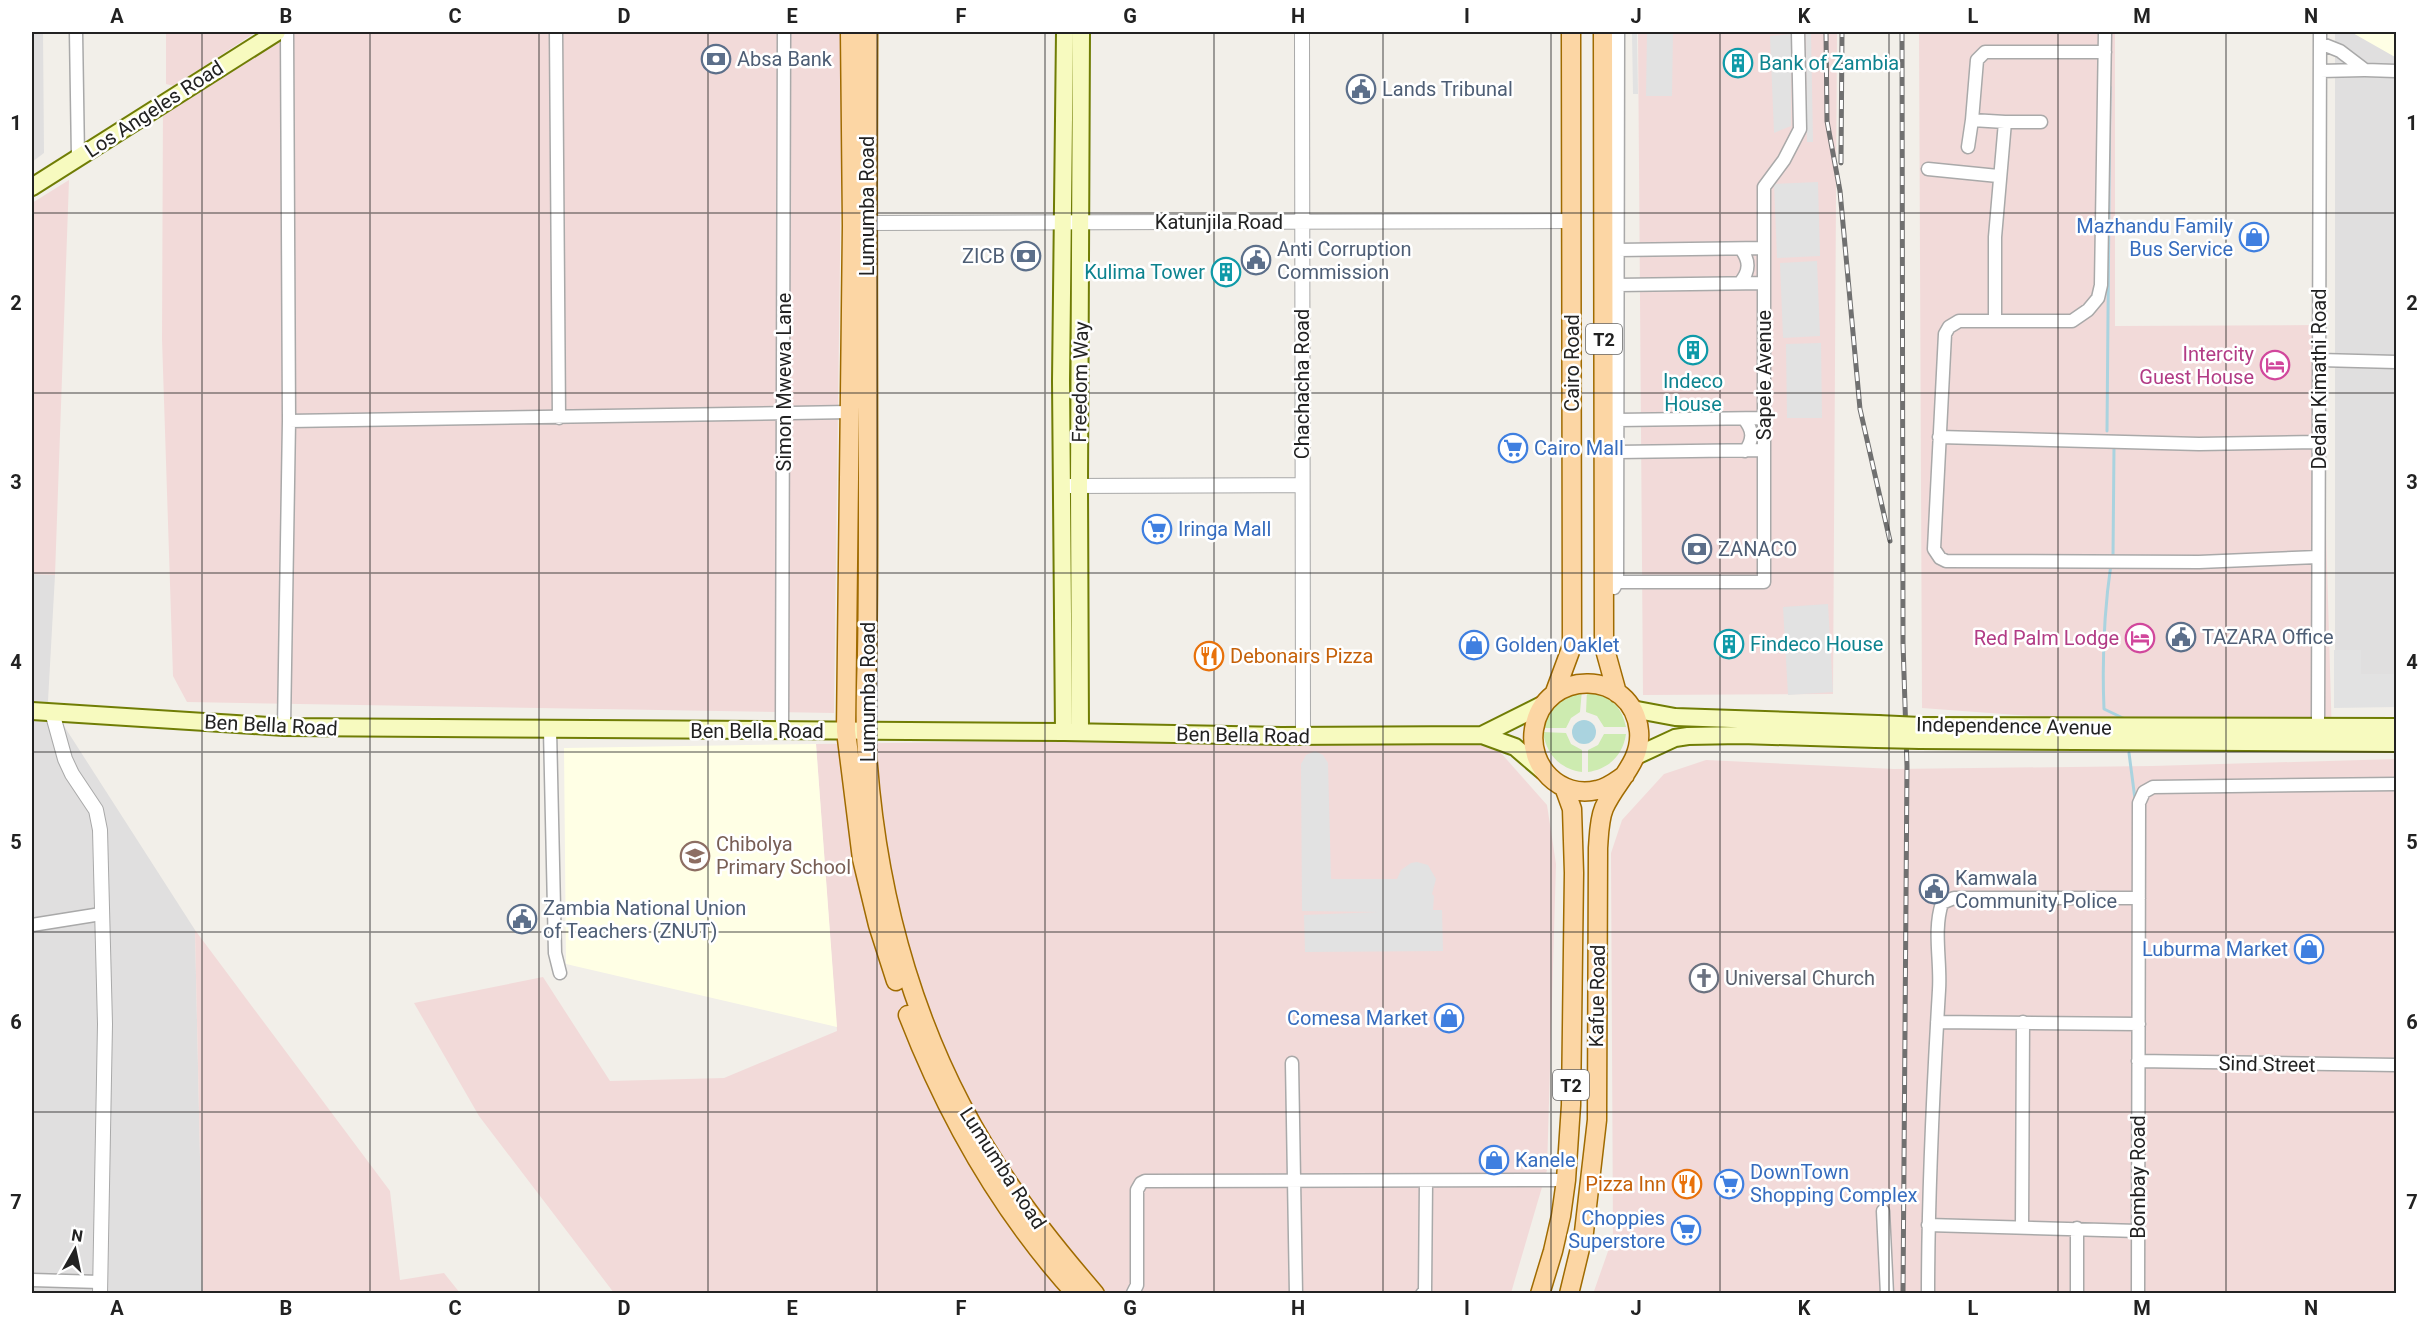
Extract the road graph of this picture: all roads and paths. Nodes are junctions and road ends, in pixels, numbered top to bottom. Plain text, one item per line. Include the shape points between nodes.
1 (76, 32) edge
2 (277, 32) edge
3 (287, 32) edge
4 (556, 32) edge
5 (784, 32) edge
6 (850, 32) edge
7 (868, 32) edge
8 (1065, 32) edge
9 (1081, 32) edge
10 (1302, 32) edge
11 (1798, 32) edge
12 (2105, 32) edge
13 (1608, 34) edge
14 (1571, 36) edge
15 (2320, 37) edge
16 (2105, 52) junction
17 (1571, 69) junction
18 (1604, 69) junction
19 (2365, 70) junction
20 (2320, 71) junction
21 (2397, 71) edge
22 (1610, 107) junction
23 (1972, 120) junction
24 (2005, 122) junction
25 (2041, 122) dead end
26 (1968, 147) dead end
27 (78, 158) junction
28 (1928, 169) dead end
29 (1998, 176) junction
30 (32, 187) edge
31 (1572, 221) junction
32 (1302, 222) junction
33 (867, 223) junction
34 (1062, 223) junction
35 (1081, 223) junction
36 (1764, 248) junction
37 (1741, 249) junction
38 (1617, 250) junction
39 (1764, 282) junction
40 (1740, 283) junction
41 (1617, 285) junction
42 (1995, 321) junction
43 (1610, 326) junction
44 (2320, 360) junction
45 (2397, 362) edge
46 (1080, 380) junction
47 (1061, 381) junction
48 (850, 412) junction
49 (784, 413) junction
50 (559, 417) junction
51 (1744, 418) junction
52 (1764, 418) junction
53 (289, 421) junction
54 (1610, 425) junction
55 (1572, 431) junction
56 (1939, 437) junction
57 (2318, 442) junction
58 (1764, 450) junction
59 (1744, 451) junction
60 (1610, 456) junction
61 (1572, 460) junction
62 (1302, 485) junction
63 (1071, 486) junction
64 (1610, 504) junction
65 (2318, 556) junction
66 (1617, 582) junction
67 (1604, 605) junction
68 (1617, 693) junction
69 (1550, 698) junction
70 (1632, 709) junction
71 (32, 711) edge
72 (52, 712) junction
73 (2319, 727) junction
74 (2397, 727) edge
75 (284, 728) junction
76 (550, 730) junction
77 (846, 731) junction
78 (866, 731) junction
79 (782, 732) junction
80 (1072, 732) junction
81 (1877, 732) junction
82 (1920, 733) junction
83 (1482, 735) junction
84 (1303, 736) junction
85 (2397, 743) edge
86 (1636, 756) junction
87 (1544, 771) junction
88 (1625, 775) junction
89 (2397, 784) edge
90 (1564, 787) junction
91 (2139, 898) junction
92 (101, 914) junction
93 (32, 925) edge
94 (560, 973) dead end
95 (1937, 1022) junction
96 (2023, 1022) junction
97 (2139, 1023) junction
98 (2139, 1061) junction
99 (1292, 1063) dead end
100 (2397, 1065) edge
101 (1295, 1180) junction
102 (1566, 1180) junction
103 (1426, 1182) junction
104 (1883, 1211) dead end
105 (1928, 1225) junction
106 (2022, 1227) junction
107 (2078, 1228) junction
108 (2138, 1231) junction
109 (32, 1280) edge
110 (100, 1288) edge
111 (1076, 1293) edge
112 (1095, 1293) edge
113 (1133, 1293) edge
114 (1296, 1293) edge
115 (1422, 1293) edge
116 (1540, 1293) edge
117 (1569, 1293) edge
118 (1887, 1293) edge
119 (1928, 1293) edge
120 (2077, 1293) edge
121 (2138, 1293) edge

1 - 27 street
2 - 27 main road, Los Angeles Road
3 - 53 street
4 - 50 street
5 - 49 street, Simon Mwewa Lane
6 - 48 main road, Lumumba Road
7 - 33 main road, Lumumba Road
8 - 34 main road, Freedom Way
9 - 35 main road, Freedom Way
10 - 32 street, Chachacha Road
11 - 36 street, Sapele Avenue via 1800,129 1785,160 1764,187
12 - 16 street
13 - 14 main road via 1588,48 1579,46
13 - 18 main road, Cairo Road / T2
13 - 22 street
14 - 17 main road, Cairo Road / T2
15 - 19 street
15 - 20 street, Dedan Kimathi Road
16 - 23 street via 1985,52 1977,60
16 - 42 street via 2098,298 2072,321
17 - 18 main road via 1588,61
17 - 31 main road, Cairo Road / T2
18 - 22 main road, Cairo Road / T2
19 - 20 street
19 - 21 street
20 - 44 street, Dedan Kimathi Road
22 - 38 street
22 - 43 main road, Cairo Road / T2
23 - 24 street
23 - 26 street
24 - 25 street
24 - 29 street
27 - 30 main road, Los Angeles Road
28 - 29 street
29 - 42 street
31 - 32 street, Katunjila Road
31 - 55 main road, Cairo Road / T2
32 - 35 street, Katunjila Road
32 - 62 street, Chachacha Road
33 - 34 street, Katunjila Road
33 - 78 main road, Lumumba Road
34 - 35 street, Katunjila Road
34 - 47 main road, Freedom Way
35 - 46 main road, Freedom Way
36 - 37 street
36 - 39 street, Sapele Avenue
37 - 38 street
37 - 40 street via 1749,266
38 - 41 street
39 - 40 street
39 - 52 street, Sapele Avenue
40 - 41 street
41 - 43 street
42 - 56 street via 1959,321 1945,334
43 - 54 main road, Cairo Road / T2
44 - 45 street
44 - 57 street, Dedan Kimathi Road
46 - 47 main road
46 - 63 main road, Freedom Way
47 - 63 main road, Freedom Way
48 - 49 street
48 - 77 main road, Lumumba Road
49 - 50 street
49 - 79 street, Simon Mwewa Lane
50 - 53 street
51 - 52 street
51 - 54 street
51 - 59 street via 1752,435
52 - 58 street, Sapele Avenue
53 - 75 street
54 - 55 main road via 1589,439
54 - 60 main road, Cairo Road / T2
55 - 61 main road, Cairo Road / T2
56 - 57 street via 2199,444
56 - 65 street via 1934,549 1946,561 2199,562
57 - 65 street, Dedan Kimathi Road
58 - 59 street
58 - 66 street, Sapele Avenue via 1764,582
59 - 60 street
60 - 61 main road via 1589,452
60 - 64 main road, Cairo Road / T2
61 - 69 main road, Cairo Road / T2 via 1572,646
62 - 63 street
62 - 84 street, Chachacha Road
63 - 80 main road, Freedom Way
64 - 66 street
64 - 67 main road, Cairo Road / T2
65 - 73 street, Dedan Kimathi Road
66 - 67 street
67 - 68 main road, Cairo Road / T2 via 1604,646
68 - 69 main road via 1600,685 1582,683
68 - 70 main road
69 - 83 main road, Ben Bella Road
69 - 87 main road via 1537,717 1533,738 1536,759
70 - 81 main road, Independence Avenue via 1676,717
70 - 86 main road via 1639,727
71 - 72 main road, Ben Bella Road
72 - 75 main road, Ben Bella Road
72 - 92 street via 65,759 96,810 100,830
73 - 74 main road, Independence Avenue
73 - 82 main road, Independence Avenue
75 - 76 main road, Ben Bella Road
76 - 79 main road, Ben Bella Road
76 - 94 street via 555,953
77 - 78 main road, Ben Bella Road
77 - 79 main road, Ben Bella Road
77 - 111 main road, Lumumba Road via 862,859 878,925 928,1066 965,1141 996,1192 1042,1256
78 - 80 main road, Ben Bella Road
78 - 112 main road, Lumumba Road via 880,866 893,927 917,1006 949,1081 1008,1184
80 - 84 main road, Ben Bella Road
81 - 82 main road, Independence Avenue, bridge
81 - 86 main road, Independence Avenue via 1688,736
82 - 85 main road, Independence Avenue
83 - 84 main road, Ben Bella Road
83 - 87 main road, Ben Bella Road via 1515,747
86 - 88 main road
87 - 90 main road
88 - 90 main road via 1596,791
88 - 117 main road, Kafue Road / T2 via 1604,809 1598,848 1597,1119 1584,1232
89 - 91 street, Bombay Road via 2153,787 2144,792 2139,803
90 - 102 main road, Kafue Road / T2 via 1572,809 1574,873 1571,1105
91 - 95 street via 1954,898 1942,903 1938,915
91 - 97 street, Bombay Road
92 - 93 street
92 - 110 street via 105,1024
95 - 96 street
95 - 105 street
96 - 97 street
96 - 106 street
97 - 98 street, Bombay Road
98 - 100 street, Sind Street
98 - 108 street, Bombay Road
99 - 101 street
101 - 103 street
101 - 113 street via 1141,1183 1137,1190 1137,1285
101 - 114 street
102 - 103 street
102 - 116 main road, Kafue Road / T2 via 1553,1251
103 - 115 street
104 - 118 street
105 - 106 street
105 - 119 street
106 - 107 street
107 - 108 street
107 - 120 street
108 - 121 street, Bombay Road
109 - 110 street

